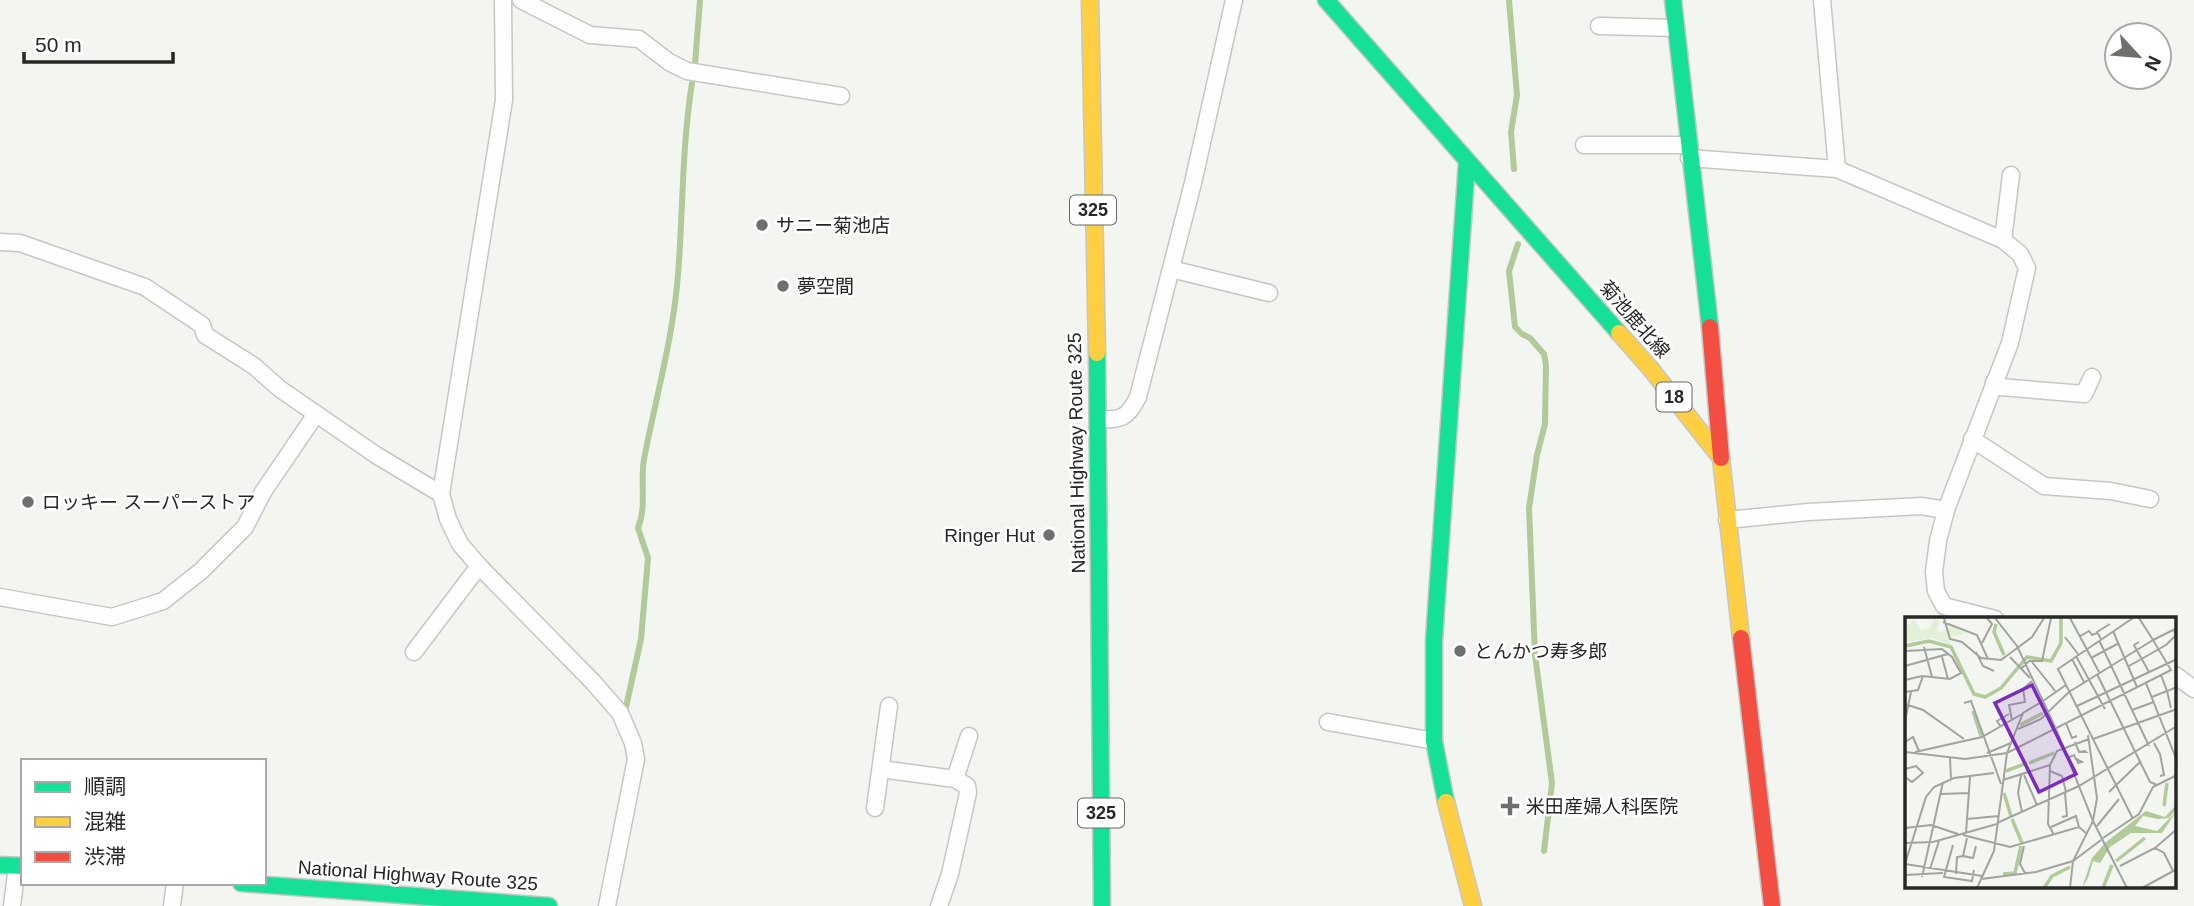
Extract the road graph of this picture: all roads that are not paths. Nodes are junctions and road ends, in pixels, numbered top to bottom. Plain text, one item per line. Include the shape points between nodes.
1 (503, 0) edge
2 (521, 0) edge
3 (1090, 0) edge
4 (1234, 0) edge
5 (1326, 0) edge
6 (1673, 0) edge
7 (1822, 0) edge
8 (1599, 26) dead end
9 (1676, 28) junction
10 (841, 96) dead end
11 (1584, 145) dead end
12 (1689, 151) junction
13 (1467, 161) junction
14 (1837, 169) junction
15 (2011, 175) dead end
16 (2003, 240) junction
17 (0, 242) edge
18 (1171, 269) junction
19 (1269, 293) dead end
20 (2092, 377) dead end
21 (1994, 383) junction
22 (316, 414) junction
23 (1098, 419) junction
24 (1972, 439) junction
25 (1721, 458) junction
26 (441, 495) junction
27 (2150, 499) dead end
28 (1946, 510) junction
29 (1727, 520) junction
30 (479, 566) junction
31 (0, 597) edge
32 (1987, 617) edge
33 (414, 652) dead end
34 (2176, 676) edge
35 (2194, 689) edge
36 (889, 706) dead end
37 (1328, 722) dead end
38 (969, 736) dead end
39 (1434, 741) junction
40 (881, 769) junction
41 (955, 779) junction
42 (875, 808) dead end
43 (0, 865) edge
44 (20, 866) edge
45 (175, 885) edge
46 (260, 885) edge
47 (406, 901) edge
48 (12, 906) edge
49 (172, 906) edge
50 (549, 906) edge
51 (607, 906) edge
52 (939, 906) edge
53 (1102, 906) edge
54 (1473, 906) edge
55 (1772, 906) edge

1 - 26 street via 504,100
2 - 10 street via 590,34 639,39 687,71
3 - 23 main road, National Highway Route 325 / 325
4 - 18 street
5 - 13 main road, 菊池鹿北線 / 18
6 - 9 main road
7 - 14 street
8 - 9 street
9 - 12 main road
11 - 12 street
12 - 14 street
12 - 25 main road
13 - 25 main road, 菊池鹿北線 / 18 via 1650,368
13 - 39 main road via 1435,626
14 - 16 street
15 - 16 street
16 - 21 street via 2020,254 2026,268 2010,343
17 - 22 street via 20,243 145,287
18 - 19 street
18 - 23 street via 1138,397 1130,413 1117,419
20 - 21 street via 2084,394
21 - 24 street
22 - 26 street
22 - 31 street via 245,527 163,601 112,617
23 - 53 main road, National Highway Route 325 / 325
24 - 27 street via 2044,486
24 - 28 street
25 - 29 main road
26 - 30 street via 460,544
28 - 29 street via 1921,506
28 - 32 street via 1935,561 1936,591 1944,606
29 - 55 main road
30 - 33 street
30 - 51 street via 620,713 633,743 636,759
34 - 35 street
36 - 40 street
37 - 39 street
38 - 41 street
39 - 54 main road
40 - 41 street
40 - 42 street
41 - 52 street via 967,786 968,793
43 - 44 main road
44 - 48 street
45 - 49 street
46 - 47 main road, National Highway Route 325
47 - 50 main road, National Highway Route 325

